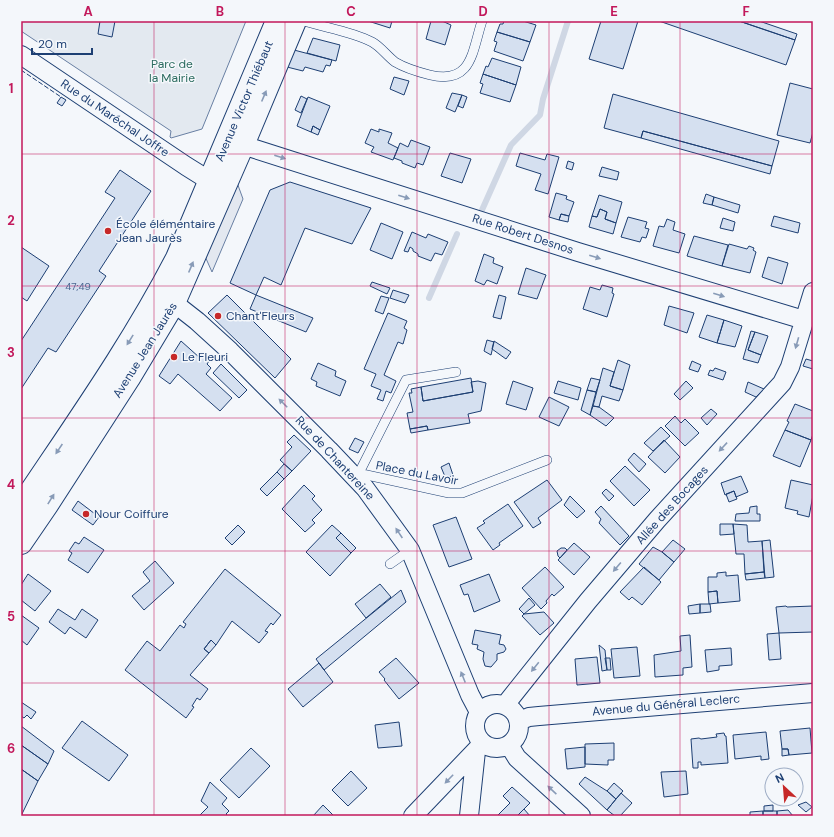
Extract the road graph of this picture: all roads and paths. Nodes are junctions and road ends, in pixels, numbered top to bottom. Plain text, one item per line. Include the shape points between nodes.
1 (277, 21) edge
2 (295, 21) edge
3 (304, 21) edge
4 (482, 21) edge
5 (21, 54) edge
6 (242, 106) junction
7 (243, 145) junction
8 (210, 180) junction
9 (813, 292) edge
10 (174, 303) junction
11 (150, 307) junction
12 (804, 320) junction
13 (456, 372) dead end
14 (547, 460) dead end
15 (354, 472) junction
16 (23, 498) edge
17 (21, 524) edge
18 (21, 543) edge
19 (410, 550) junction
20 (390, 564) dead end
21 (813, 693) edge
22 (505, 705) junction
23 (479, 712) junction
24 (519, 721) junction
25 (509, 745) junction
26 (479, 747) junction
27 (413, 816) edge
28 (469, 816) edge
29 (581, 816) edge

1 - 6 main road, Avenue Victor Thiébaut
7 -> 2 main road, Avenue Victor Thiébaut
3 - 4 lane via 373,42 396,62 409,69 439,77 456,76 469,64
5 - 8 street, Rue du Maréchal Joffre
6 - 7 street via 245,116 238,131
6 - 8 main road, Avenue Victor Thiébaut
10 -> 7 main road, Avenue Jean Jaurès
7 -> 12 street, Rue Robert Desnos
8 - 11 main road, Avenue Jean Jaurès via 177,258
9 - 12 street, Allée des Bocages
10 - 11 street via 162,302
15 -> 10 street, Rue de Chantereine via 192,316
18 -> 10 main road, Avenue Jean Jaurès via 129,378
11 -> 16 main road, Avenue Jean Jaurès via 123,352
12 -> 22 street, Allée des Bocages via 790,367 782,383 652,526
13 - 15 lane via 406,380
14 - 15 lane, Place du Lavoir via 462,493
19 -> 15 street, Rue de Chantereine
16 - 17 lane via 31,504
19 - 20 lane
23 -> 19 street, Rue de Chantereine via 470,696
21 - 24 street, Avenue du Général Leclerc via 539,716
22 - 23 street via 494,704
22 - 24 street via 514,711
23 - 26 street via 474,725
24 - 25 street via 518,735
25 - 26 street via 502,748
29 -> 25 street via 517,758
26 -> 27 street
26 - 28 street

